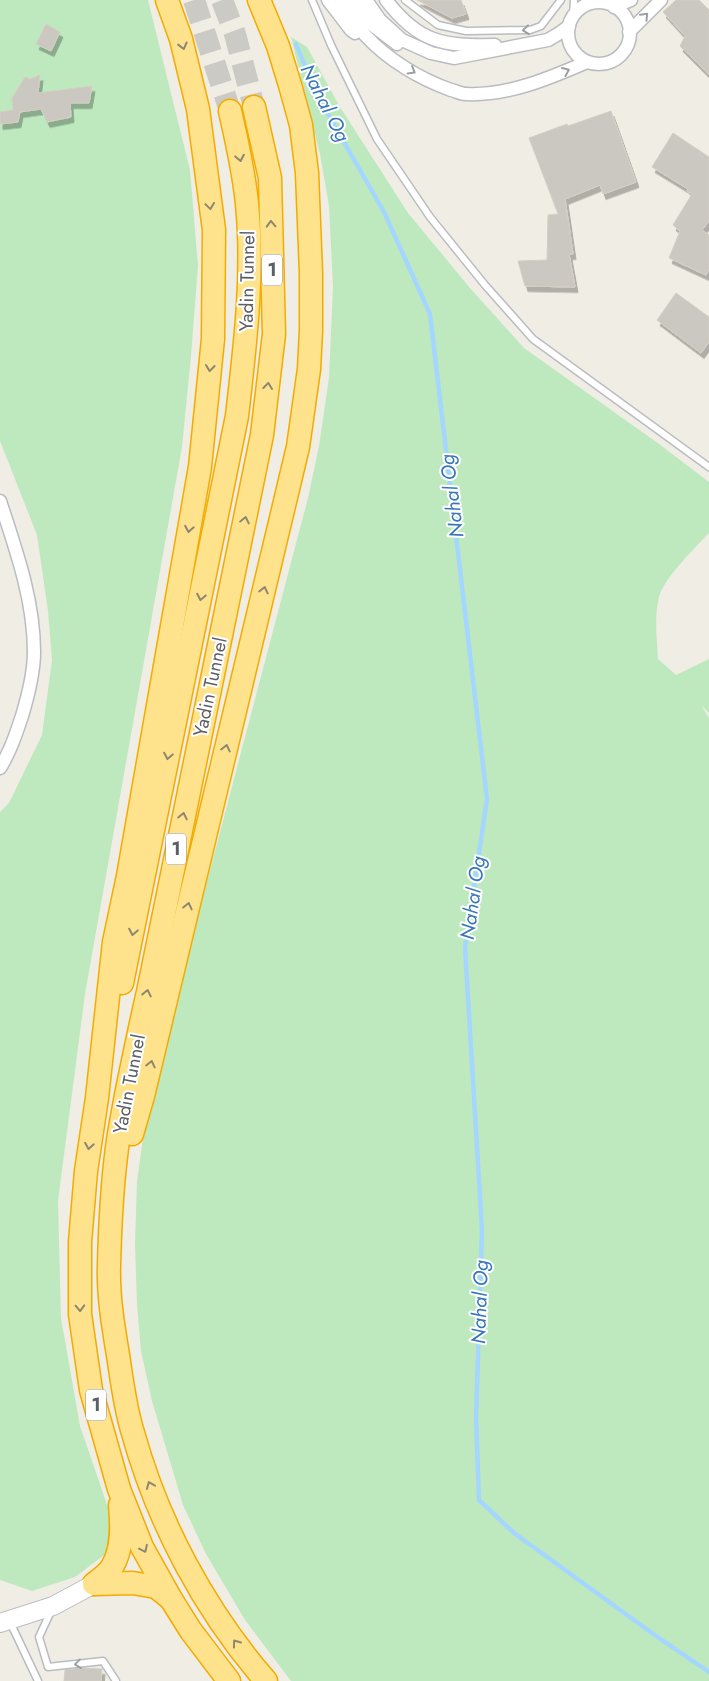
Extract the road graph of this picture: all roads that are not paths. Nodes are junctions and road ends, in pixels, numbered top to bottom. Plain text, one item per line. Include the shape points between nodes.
1 (167, 0) edge
2 (259, 0) edge
3 (312, 0) edge
4 (328, 0) edge
5 (342, 0) edge
6 (354, 0) edge
7 (366, 0) edge
8 (386, 0) edge
9 (405, 0) edge
10 (561, 0) edge
11 (574, 0) edge
12 (631, 0) edge
13 (661, 0) edge
14 (610, 4) edge
15 (571, 21) junction
16 (629, 32) junction
17 (532, 44) junction
18 (383, 51) junction
19 (454, 58) junction
20 (587, 62) junction
21 (254, 107) tunnel mouth
22 (230, 111) tunnel mouth
23 (709, 467) edge
24 (0, 500) edge
25 (0, 768) edge
26 (97, 1098) junction
27 (109, 1266) junction
28 (119, 1489) junction
29 (94, 1584) junction
30 (171, 1599) junction
31 (53, 1606) junction
32 (5, 1622) edge
33 (38, 1681) edge
34 (116, 1681) edge
35 (229, 1681) edge
36 (266, 1681) edge

1 -> 26 highway via 181,39 198,109 214,230 213,339 200,467 114,942
27 -> 2 highway via 119,1187 298,447 308,378 312,273 301,125 278,46
3 - 23 lane via 377,139 430,217 485,285 533,339
4 - 18 street via 351,30
5 - 18 street via 364,35
6 - 19 street via 367,20 390,40 416,55
7 - 19 street via 380,20 402,40 431,54
8 - 17 street via 415,30 442,43
10 -> 9 lane via 542,26 530,30 466,31 438,25
11 - 15 lane
12 - 14 street
16 -> 13 street
14 - 15 street via 589,4 580,9
14 - 16 street via 624,16
15 - 17 street via 548,40
15 - 20 street via 570,44 574,52
16 - 20 street via 626,47 616,59 602,64
17 - 19 street
18 -> 20 street via 431,83 465,94 527,86
27 -> 21 highway, Yadin Tunnel / 1 via 117,1146 136,1040 262,434 274,314 270,178
22 -> 26 highway, Yadin Tunnel / 1 via 242,162 250,263 246,345 237,416
24 - 25 street via 28,594 34,654 24,709
26 -> 28 highway, 1 via 80,1242 80,1314 91,1390
36 -> 27 highway, 1 via 211,1607 188,1568 148,1480 132,1432 122,1386
28 - 29 highway via 122,1520 119,1550 111,1569
28 -> 30 highway, 1 via 142,1547
29 - 30 highway via 133,1583 156,1587
29 - 31 street
30 - 35 highway, 1
31 - 32 street
34 -> 31 lane via 103,1661 48,1667 39,1637
32 - 33 lane

